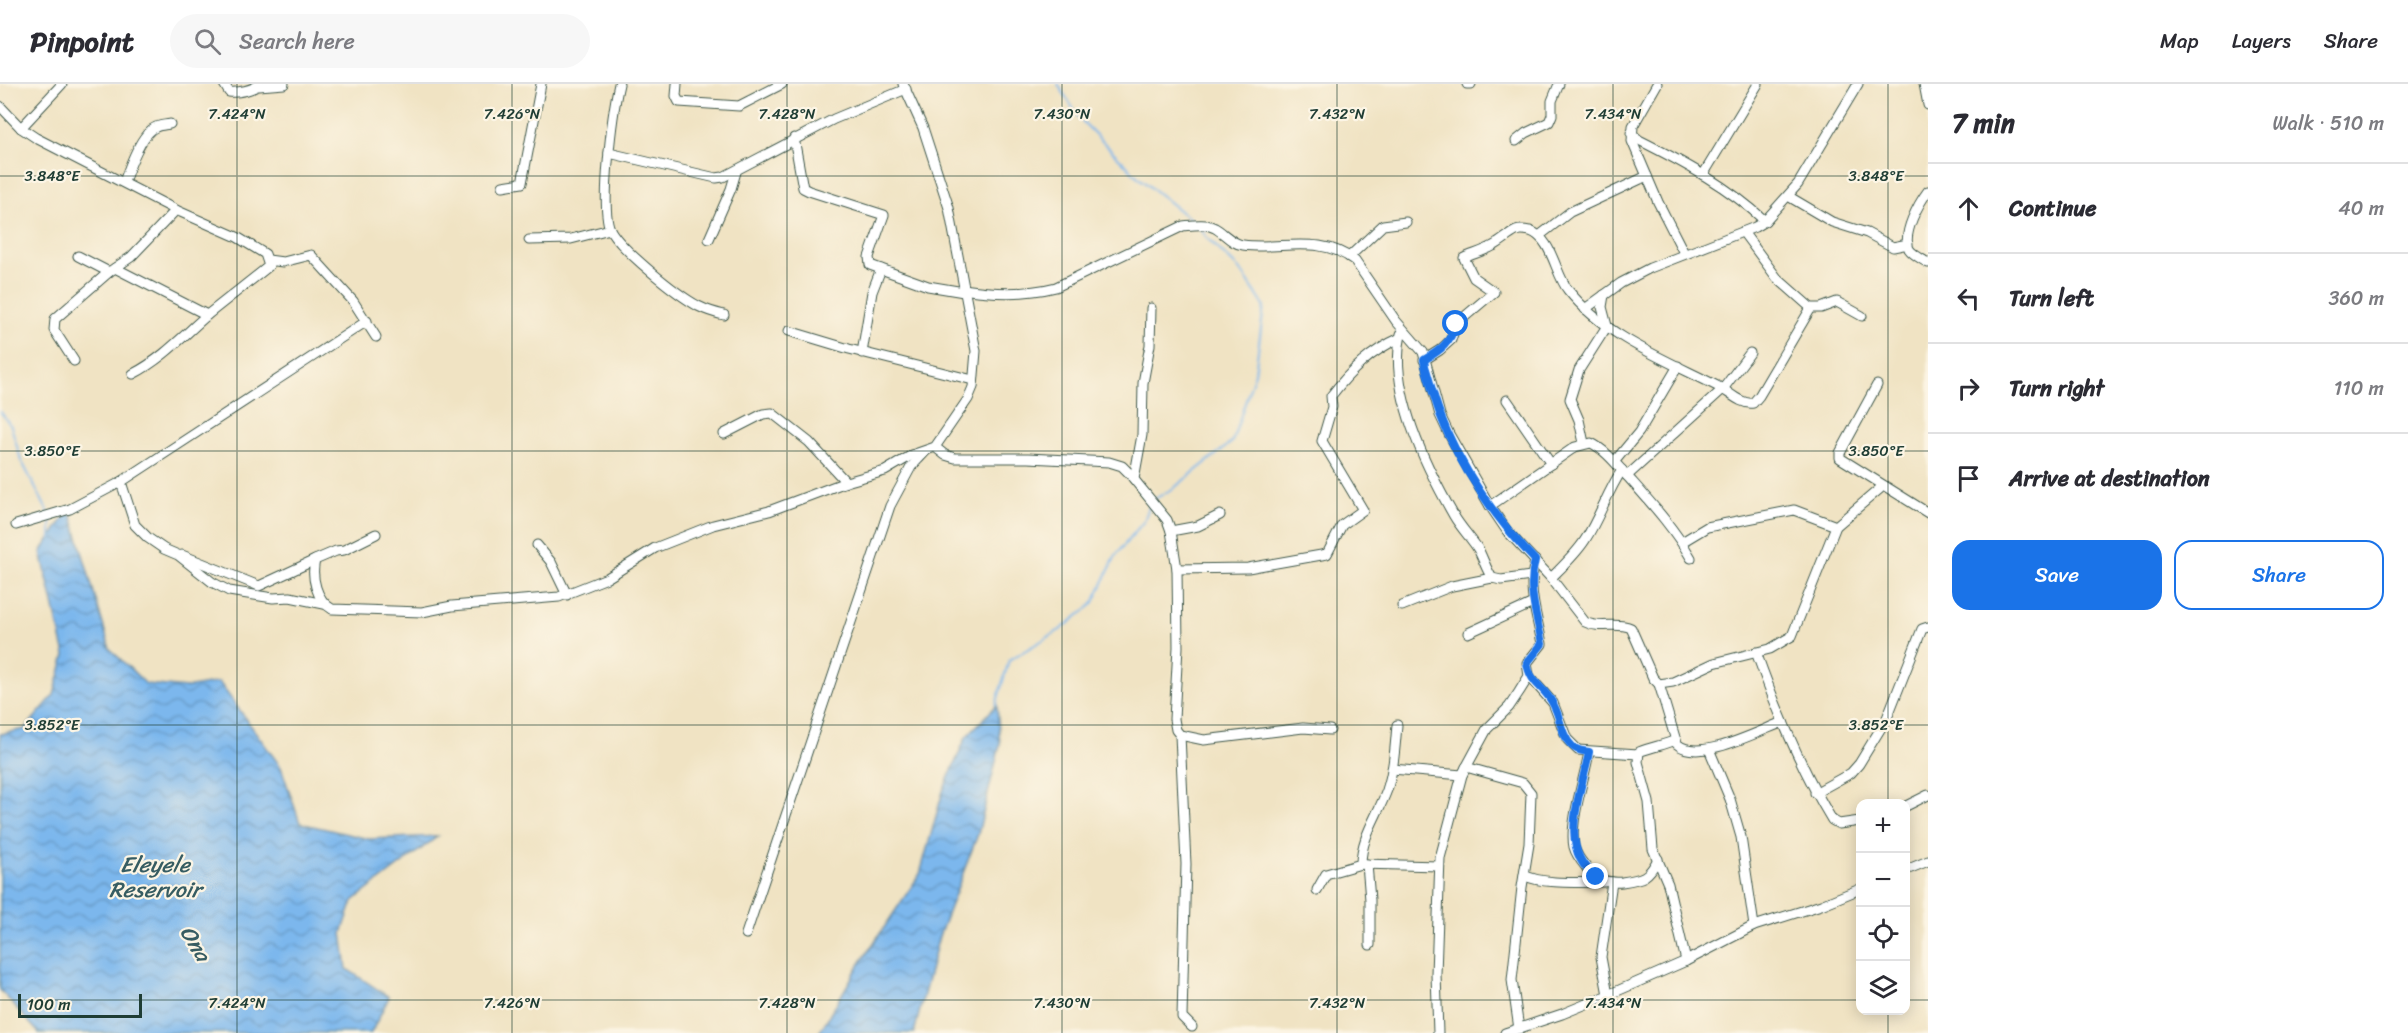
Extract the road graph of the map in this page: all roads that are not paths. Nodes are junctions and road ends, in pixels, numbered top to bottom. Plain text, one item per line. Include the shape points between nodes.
1 (62, 84) edge
2 (224, 84) edge
3 (284, 84) edge
4 (541, 84) edge
5 (619, 84) edge
6 (678, 84) edge
7 (782, 84) edge
8 (1559, 84) edge
9 (1657, 84) edge
10 (1758, 84) edge
11 (1858, 84) edge
12 (260, 85) edge
13 (904, 87) edge
14 (763, 88) edge
15 (1926, 89) edge
16 (1928, 105) edge
17 (0, 106) edge
18 (170, 124) dead end
19 (21, 128) junction
20 (1631, 133) junction
21 (794, 138) junction
22 (1516, 141) dead end
23 (609, 153) junction
24 (736, 172) junction
25 (1703, 175) junction
26 (1647, 176) junction
27 (124, 182) junction
28 (503, 186) dead end
29 (1928, 191) edge
30 (1788, 196) junction
31 (176, 210) junction
32 (1766, 221) junction
33 (1406, 222) dead end
34 (610, 230) junction
35 (1743, 232) junction
36 (1539, 236) junction
37 (708, 239) dead end
38 (530, 240) dead end
39 (1908, 244) junction
40 (1684, 253) junction
41 (78, 256) dead end
42 (1349, 257) junction
43 (268, 260) junction
44 (1928, 263) edge
45 (881, 269) junction
46 (112, 270) junction
47 (963, 290) junction
48 (1604, 295) junction
49 (1151, 308) dead end
50 (1811, 308) junction
51 (1585, 309) junction
52 (207, 315) junction
53 (724, 315) dead end
54 (1862, 316) dead end
55 (367, 321) junction
56 (1607, 326) junction
57 (789, 331) dead end
58 (1401, 333) junction
59 (376, 337) dead end
60 (862, 353) junction
61 (1750, 353) dead end
62 (1424, 360) junction
63 (74, 361) dead end
64 (1678, 366) junction
65 (133, 374) dead end
66 (973, 380) junction
67 (1877, 385) dead end
68 (1723, 389) junction
69 (1508, 400) dead end
70 (723, 434) dead end
71 (1584, 443) junction
72 (931, 448) junction
73 (1615, 462) junction
74 (1551, 464) junction
75 (1625, 473) junction
76 (1134, 479) junction
77 (121, 482) junction
78 (846, 482) junction
79 (1884, 486) junction
80 (1490, 506) junction
81 (1928, 513) edge
82 (1220, 515) dead end
83 (16, 525) dead end
84 (1836, 526) junction
85 (1171, 531) junction
86 (376, 534) dead end
87 (1682, 542) junction
88 (537, 545) dead end
89 (178, 555) junction
90 (1691, 558) dead end
91 (315, 560) junction
92 (1535, 560) junction
93 (1177, 569) junction
94 (1531, 576) junction
95 (1492, 578) junction
96 (1551, 578) junction
97 (567, 594) junction
98 (1533, 603) junction
99 (324, 604) junction
100 (1402, 606) dead end
101 (1928, 627) edge
102 (1468, 633) dead end
103 (1756, 652) junction
104 (1529, 676) junction
105 (1659, 684) junction
106 (1783, 722) junction
107 (1397, 725) dead end
108 (1330, 730) dead end
109 (1180, 735) junction
110 (1676, 740) junction
111 (1709, 748) junction
112 (1589, 752) junction
113 (1638, 754) junction
114 (1392, 769) junction
115 (1464, 771) junction
116 (1815, 793) junction
117 (1928, 795) edge
118 (1910, 804) edge
119 (1856, 822) edge
120 (1658, 858) junction
121 (1928, 861) edge
122 (1364, 864) junction
123 (1439, 867) junction
124 (1910, 868) edge
125 (1524, 875) junction
126 (1609, 882) junction
127 (1317, 890) dead end
128 (1856, 891) edge
129 (1754, 926) junction
130 (746, 934) dead end
131 (1370, 945) dead end
132 (1686, 961) junction
133 (1608, 995) junction
134 (1192, 1027) dead end
135 (1519, 1029) junction
136 (1438, 1033) edge
137 (1505, 1033) edge

1 - 19 street
2 - 12 street via 229,92
3 - 12 street
4 - 28 street via 522,183
5 - 23 street
6 - 14 street via 679,102 738,106
7 - 14 street
8 - 22 street via 1549,122
9 - 20 street
10 - 25 street
11 - 30 street
13 - 21 street
13 - 47 street via 923,128 949,208
15 - 16 street
17 - 19 street
18 - 27 street via 149,132
19 - 27 street
20 - 25 street
20 - 26 street
21 - 24 street
21 - 45 street via 803,188 884,215 868,261
23 - 24 street via 716,178
23 - 34 street via 606,192
24 - 37 street
25 - 32 street
26 - 36 street via 1570,212
26 - 40 street
27 - 31 street
29 - 39 street via 1918,204
30 - 32 street
30 - 39 street via 1832,222 1893,246
31 - 43 street via 237,237 265,254
31 - 46 street via 131,257
32 - 35 street
33 - 42 street via 1383,225
34 - 38 street via 571,238
34 - 53 street via 679,295 700,308
35 - 40 street
35 - 50 street via 1777,278
36 - 51 street via 1566,288
36 - 62 street via 1520,230 1464,258 1474,278 1494,292 1456,324 1450,340 1440,350
39 - 44 street via 1913,254
40 - 48 street
41 - 46 street
42 - 47 street via 1332,247 1241,245 1215,228 1197,224 1144,243 1056,287 1012,294
42 - 58 street
43 - 52 street via 269,266
43 - 55 street via 283,262 311,255
45 - 47 street via 928,286
45 - 60 street via 872,292
46 - 52 street
46 - 63 street via 55,319 54,330
47 - 66 street via 976,351
48 - 51 street
48 - 56 street via 1602,306
49 - 76 street via 1142,435
50 - 54 street via 1837,302
50 - 68 street via 1753,403 1747,404
51 - 56 street
52 - 65 street via 169,351
55 - 59 street
55 - 77 street
56 - 64 street
56 - 71 street via 1579,370 1570,399
57 - 60 street
58 - 62 street via 1423,352
58 - 93 street via 1356,366 1331,396 1332,407 1322,441 1363,510 1342,525 1327,554 1248,568
58 - 95 street via 1398,364 1414,432 1454,517 1478,549
60 - 66 street
61 - 68 street
62 - 80 street via 1440,415
64 - 68 street
64 - 73 street via 1639,432
66 - 72 street via 968,399
67 - 79 street via 1840,458
68 - 75 street
69 - 74 street
70 - 78 street via 772,413 809,442
71 - 73 street via 1596,446
71 - 74 street
72 - 76 street via 955,458 1109,462 1122,466
72 - 78 street via 885,471
72 - 130 street via 911,467 890,506
73 - 75 street
74 - 80 street
75 - 87 street
75 - 96 street via 1610,487 1586,539
76 - 85 street via 1167,520
77 - 83 street via 70,509
77 - 89 street via 135,525 156,544
78 - 97 street via 655,548 607,578
79 - 81 street
79 - 84 street
80 - 92 street
82 - 85 street via 1198,526
84 - 87 street via 1794,510 1707,527
84 - 103 street via 1795,633 1776,647
85 - 93 street
86 - 91 street
87 - 90 street
88 - 97 street via 551,562
89 - 91 street via 259,586
89 - 99 street via 229,591
91 - 99 street via 315,585
92 - 94 street
92 - 96 street
93 - 109 street via 1179,646 1174,719
94 - 95 street
94 - 98 street
95 - 100 street via 1452,586
96 - 105 street via 1585,622 1592,626 1619,624 1631,628
97 - 99 street via 422,612 332,609
98 - 102 street
98 - 104 street via 1542,644 1527,663
101 - 116 street via 1922,629 1887,718 1859,764 1851,773
103 - 105 street
103 - 106 street
104 - 112 street via 1553,703 1572,746
104 - 115 street via 1509,707 1487,729
105 - 110 street
106 - 111 street
106 - 116 street
107 - 114 street
108 - 109 street via 1303,728 1203,740
109 - 134 street via 1186,864 1182,1017
110 - 111 street via 1683,750
110 - 113 street
111 - 129 street via 1741,837
112 - 113 street
112 - 126 street via 1573,840 1589,873
113 - 120 street via 1653,849
114 - 115 street
114 - 122 street via 1362,848
115 - 123 street
115 - 125 street via 1523,783 1531,793
116 - 119 street via 1835,823
117 - 118 street
120 - 126 street via 1648,875
120 - 132 street
121 - 124 street
122 - 123 street
122 - 127 street via 1326,874
122 - 131 street via 1370,900
123 - 136 street
125 - 126 street via 1554,881
125 - 135 street via 1512,980
126 - 133 street via 1601,957
128 - 129 street
129 - 132 street
132 - 133 street
133 - 135 street
135 - 137 street

